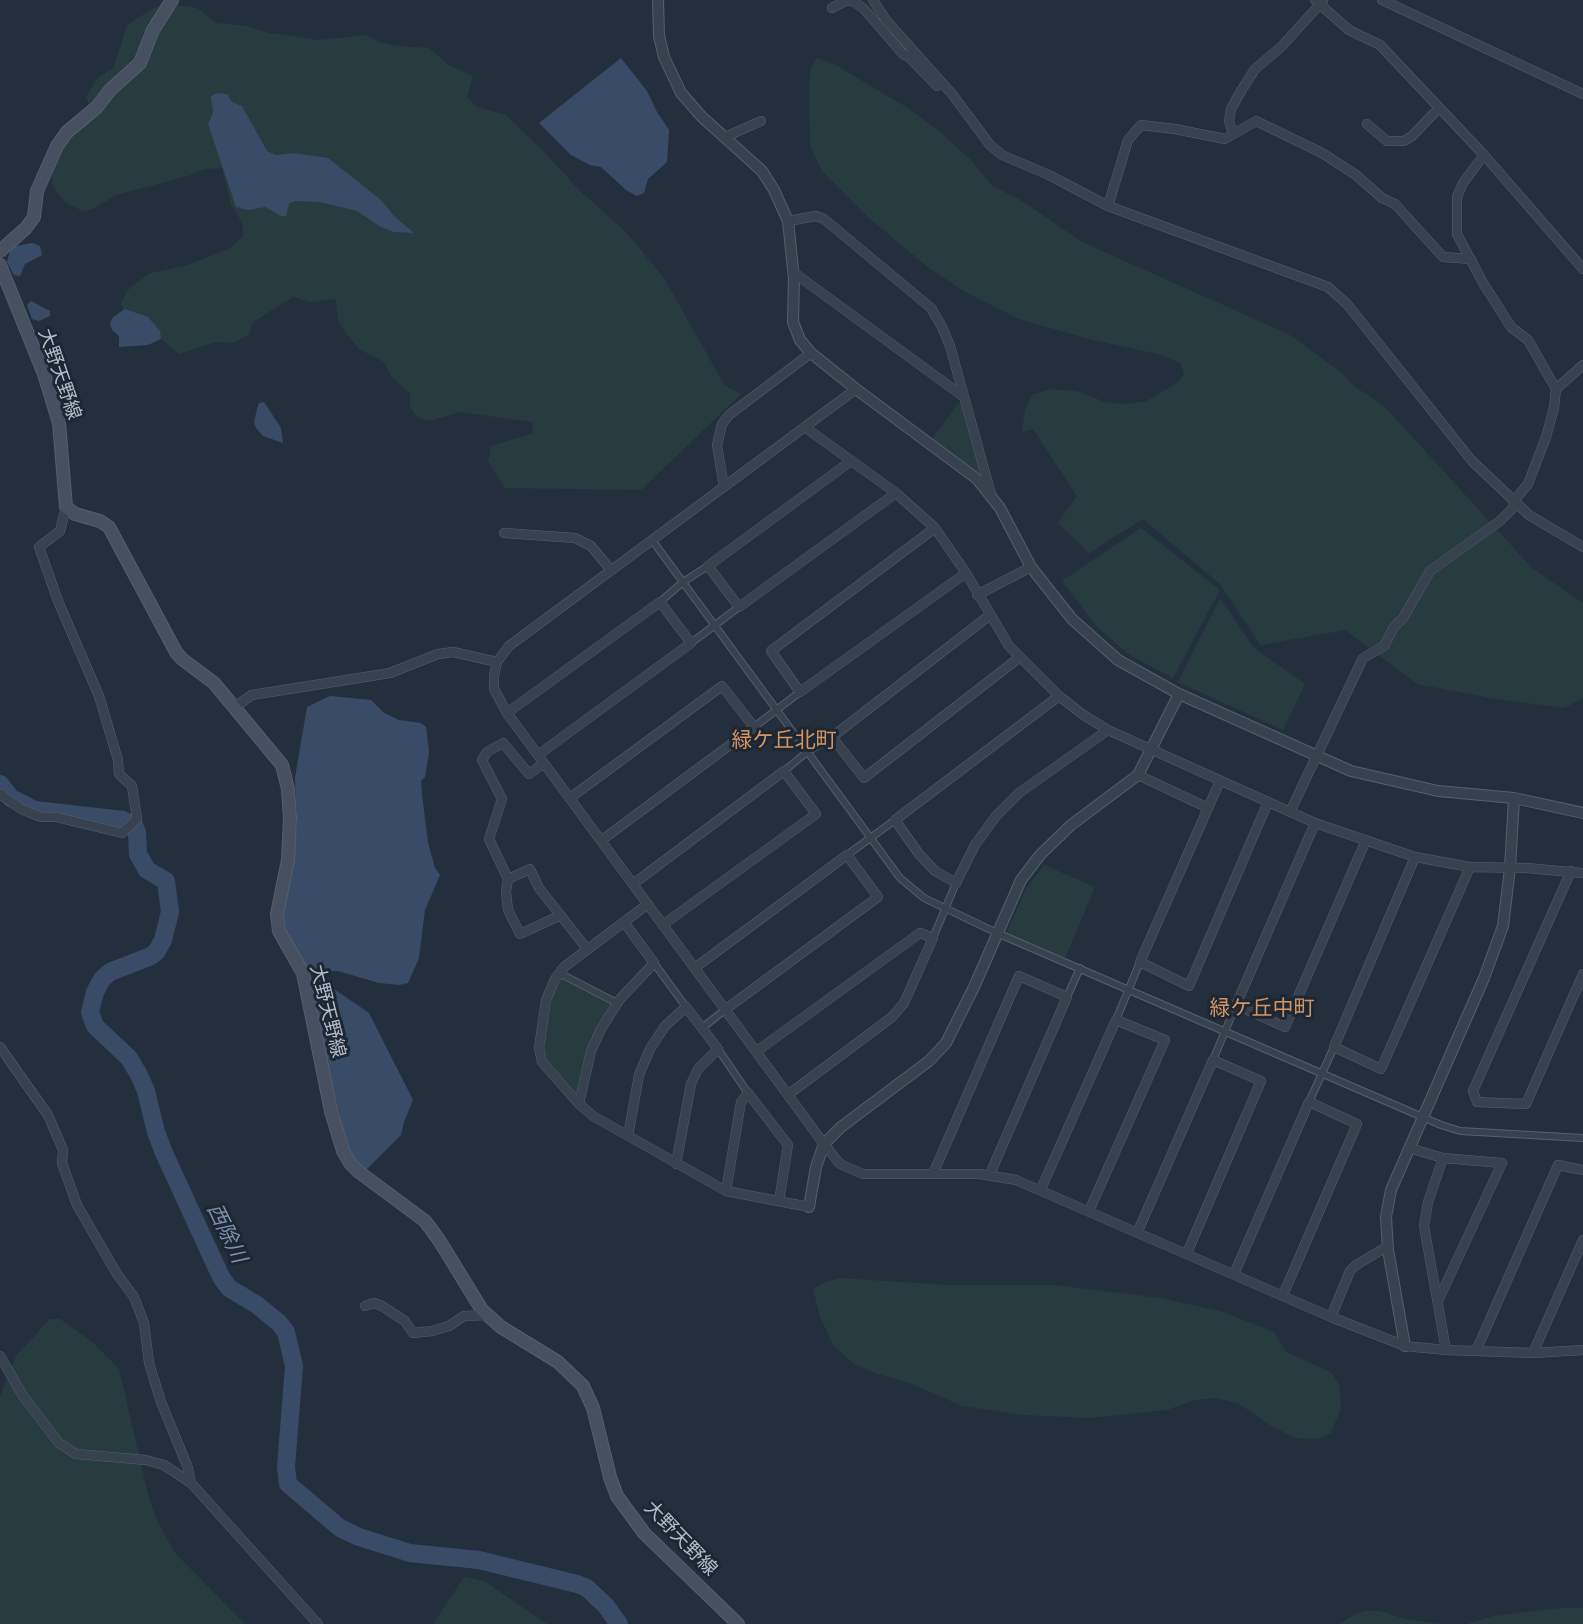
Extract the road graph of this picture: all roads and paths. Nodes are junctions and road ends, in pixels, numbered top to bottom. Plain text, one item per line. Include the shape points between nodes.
1 (172, 0) edge
2 (658, 0) edge
3 (873, 0) edge
4 (1382, 0) edge
5 (1320, 1) edge
6 (832, 8) dead end
7 (1583, 94) edge
8 (957, 102) junction
9 (1439, 108) junction
10 (761, 121) dead end
11 (1367, 124) dead end
12 (1233, 133) junction
13 (725, 137) junction
14 (1484, 155) junction
15 (1108, 206) junction
16 (788, 221) junction
17 (0, 251) edge
18 (1471, 259) junction
19 (0, 265) edge
20 (1583, 269) edge
21 (793, 272) junction
22 (811, 353) junction
23 (1583, 365) edge
24 (856, 389) junction
25 (1556, 389) junction
26 (964, 397) junction
27 (806, 428) junction
28 (851, 461) junction
29 (724, 487) junction
30 (896, 493) junction
31 (991, 495) junction
32 (1515, 503) junction
33 (66, 507) junction
34 (935, 528) junction
35 (504, 533) dead end
36 (652, 540) junction
37 (1583, 547) edge
38 (708, 566) junction
39 (1031, 567) junction
40 (610, 569) junction
41 (966, 573) junction
42 (683, 582) junction
43 (977, 595) junction
44 (660, 602) junction
45 (739, 607) junction
46 (990, 615) junction
47 (716, 627) junction
48 (691, 643) junction
49 (1020, 657) junction
50 (497, 662) junction
51 (800, 692) junction
52 (1179, 694) junction
53 (1059, 696) junction
54 (233, 708) junction
55 (777, 711) junction
56 (507, 713) junction
57 (754, 727) junction
58 (1108, 730) junction
59 (832, 737) junction
60 (1153, 750) junction
61 (807, 752) junction
62 (1316, 755) junction
63 (541, 759) junction
64 (784, 771) junction
65 (1138, 775) junction
66 (1220, 781) junction
67 (0, 794) edge
68 (570, 798) junction
69 (1514, 798) junction
70 (1268, 802) junction
71 (1208, 808) junction
72 (1290, 812) junction
73 (1583, 813) edge
74 (895, 820) junction
75 (1315, 823) junction
76 (870, 838) junction
77 (1366, 839) junction
78 (602, 840) junction
79 (847, 855) junction
80 (1415, 857) junction
81 (1470, 867) junction
82 (1510, 868) junction
83 (1571, 871) junction
84 (1583, 873) edge
85 (508, 879) junction
86 (956, 883) junction
87 (633, 884) junction
88 (648, 904) junction
89 (946, 910) junction
90 (559, 916) junction
91 (624, 922) junction
92 (664, 924) junction
93 (997, 933) junction
94 (933, 938) junction
95 (587, 949) junction
96 (1140, 962) junction
97 (654, 963) junction
98 (696, 967) junction
99 (1080, 968) junction
100 (559, 973) junction
101 (1583, 974) edge
102 (1128, 990) junction
103 (1067, 997) junction
104 (617, 1003) junction
105 (1236, 1005) junction
106 (686, 1007) junction
107 (726, 1009) junction
108 (1116, 1020) junction
109 (702, 1028) junction
110 (1223, 1032) junction
111 (0, 1047) edge
112 (1334, 1047) junction
113 (718, 1049) junction
114 (757, 1051) junction
115 (1213, 1060) junction
116 (1321, 1074) junction
117 (748, 1093) junction
118 (789, 1094) junction
119 (1309, 1102) junction
120 (579, 1104) junction
121 (1422, 1117) junction
122 (628, 1136) junction
123 (1583, 1138) edge
124 (824, 1144) junction
125 (1409, 1148) junction
126 (1443, 1158) junction
127 (676, 1164) junction
128 (1583, 1170) edge
129 (933, 1174) junction
130 (990, 1174) junction
131 (1041, 1189) junction
132 (726, 1191) junction
133 (779, 1201) junction
134 (809, 1207) joint
135 (1089, 1210) junction
136 (1138, 1231) junction
137 (1583, 1240) edge
138 (1388, 1246) junction
139 (1186, 1253) junction
140 (1234, 1274) junction
141 (1283, 1295) junction
142 (1438, 1301) junction
143 (365, 1306) dead end
144 (487, 1314) junction
145 (1331, 1317) junction
146 (1405, 1346) junction
147 (1446, 1350) junction
148 (1583, 1350) edge
149 (1476, 1351) junction
150 (1533, 1353) junction
151 (0, 1356) edge
152 (191, 1483) junction
153 (318, 1624) edge
154 (738, 1624) edge

1 - 17 main road via 140,63 57,146 37,191 34,218
2 - 13 street via 659,36 673,79 689,105
3 - 8 street
4 - 7 street
5 - 9 street via 1349,30 1380,45
5 - 12 street via 1281,47 1255,69 1231,109
6 - 8 street via 853,1 864,9 903,54
8 - 15 street via 1002,155
9 - 11 street via 1404,141 1387,141
9 - 14 street
10 - 13 street
12 - 15 street via 1225,139 1141,125 1128,140
12 - 18 street via 1256,121 1322,153 1395,204 1443,257
13 - 16 street via 762,171
14 - 18 street via 1457,197 1457,234
14 - 20 street
15 - 32 street via 1328,286 1472,461
16 - 21 street
16 - 26 street via 824,219 931,308 950,346
18 - 25 street via 1511,327 1528,340
19 - 33 main road, 大野天野線 via 60,423
21 - 22 street via 793,322
21 - 26 street
22 - 24 street
22 - 29 street via 722,424 717,445
23 - 25 street
24 - 27 street
24 - 31 street via 957,463
25 - 32 street via 1546,437 1528,484
26 - 31 street
27 - 28 street
27 - 29 street
28 - 30 street
28 - 38 street
29 - 36 street
30 - 34 street
30 - 45 street
31 - 39 street
32 - 37 street
32 - 62 street via 1500,521 1430,571 1384,646 1363,658
33 - 54 main road, 大野天野線 via 109,527 176,652 214,683
33 - 67 street via 60,530 39,547 99,696 119,774 132,786 137,819 122,833 41,817
34 - 41 street
34 - 51 street via 771,651
35 - 40 street via 575,538 591,546
36 - 40 street
36 - 42 street
38 - 42 street
38 - 45 street
39 - 43 street
39 - 52 street via 1072,619 1118,660
40 - 50 street via 509,646
41 - 43 street
41 - 51 street
42 - 44 street
42 - 47 street
43 - 46 street
44 - 48 street
44 - 56 street
45 - 47 street
46 - 49 street
46 - 59 street
47 - 48 street
47 - 55 street
48 - 63 street
49 - 53 street
49 - 59 street via 864,778
50 - 54 street via 453,652 438,654 390,673 252,695
50 - 56 street via 494,689
51 - 55 street
52 - 60 street
52 - 62 street
53 - 58 street
53 - 74 street
54 - 144 main road, 大野天野線 via 282,765 288,789 288,860 277,914 279,931 303,973 343,1151 359,1172 425,1221
55 - 57 street
55 - 61 street
56 - 63 street
57 - 68 street via 722,686
57 - 78 street
58 - 60 street
58 - 86 street via 1020,793 996,816
59 - 61 street
60 - 65 street
60 - 66 street
61 - 64 street
61 - 76 street
62 - 69 street via 1351,771 1438,792
62 - 72 street
63 - 68 street
63 - 85 street via 529,774 503,743 486,752 482,760 502,799 489,839
64 - 87 street
64 - 92 street via 816,814
65 - 71 street
65 - 93 street via 1071,825 1040,855 1021,880
66 - 70 street
66 - 71 street
68 - 78 street
69 - 73 street
69 - 82 street
70 - 72 street
70 - 96 street via 1189,986
71 - 96 street
72 - 75 street
74 - 76 street
74 - 86 street via 935,871
75 - 77 street
75 - 105 street
76 - 79 street
76 - 89 street via 900,878
77 - 80 street
77 - 105 street via 1285,1027
78 - 87 street
79 - 98 street
79 - 107 street via 878,897
80 - 81 street
80 - 112 street
81 - 82 street
81 - 112 street via 1381,1069
82 - 83 street
82 - 121 street via 1503,926
83 - 84 street
83 - 101 street via 1473,1091 1477,1102 1526,1104
85 - 90 street via 530,869
85 - 90 street via 508,910 520,934
86 - 89 street
87 - 88 street
88 - 91 street
88 - 92 street
89 - 93 street
89 - 94 street
90 - 95 street
91 - 95 street
91 - 97 street
92 - 98 street
93 - 99 street
93 - 124 street via 946,1043
94 - 114 street via 920,933
94 - 118 street via 904,1003 892,1017
95 - 100 street
96 - 102 street
97 - 104 street
97 - 106 street
98 - 107 street
99 - 102 street
99 - 103 street
100 - 104 street
100 - 120 street via 546,1000 539,1048 542,1062
102 - 108 street
102 - 110 street
103 - 129 street via 1019,976
103 - 130 street
104 - 120 street via 591,1051
105 - 110 street
106 - 109 street
106 - 122 street via 665,1026 650,1049 639,1075
107 - 109 street
107 - 114 street
108 - 131 street
108 - 135 street via 1165,1041
109 - 113 street
110 - 115 street
110 - 116 street
111 - 152 street via 48,1115 63,1150 62,1163 77,1205 134,1297 144,1323 149,1363
112 - 116 street
113 - 117 street
113 - 127 street via 698,1069 691,1084
114 - 118 street
115 - 136 street
115 - 139 street via 1261,1082
116 - 119 street
116 - 121 street
117 - 132 street via 741,1102
117 - 133 street via 788,1145
118 - 124 street
119 - 140 street
119 - 141 street via 1357,1124
120 - 122 street
121 - 123 street via 1460,1131
121 - 125 street
122 - 127 street
124 - 129 street via 841,1164 863,1174
124 - 134 street
125 - 126 street
125 - 138 street via 1391,1190 1386,1217
126 - 142 street via 1424,1226
126 - 142 street via 1502,1163
127 - 132 street
128 - 149 street via 1558,1166
129 - 130 street
130 - 131 street
131 - 135 street
132 - 133 street
133 - 134 street
135 - 136 street
136 - 139 street
137 - 150 street
138 - 145 street via 1350,1271
138 - 146 street
139 - 140 street
140 - 141 street
141 - 145 street
142 - 147 street
143 - 144 street via 382,1306 405,1321 413,1333 449,1326 464,1316
144 - 154 main road, 大野天野線 via 558,1362 583,1386 617,1496 644,1533
145 - 146 street
146 - 147 street
147 - 149 street
148 - 150 street
149 - 150 street
151 - 152 street via 59,1443 76,1454 164,1465
152 - 153 street

